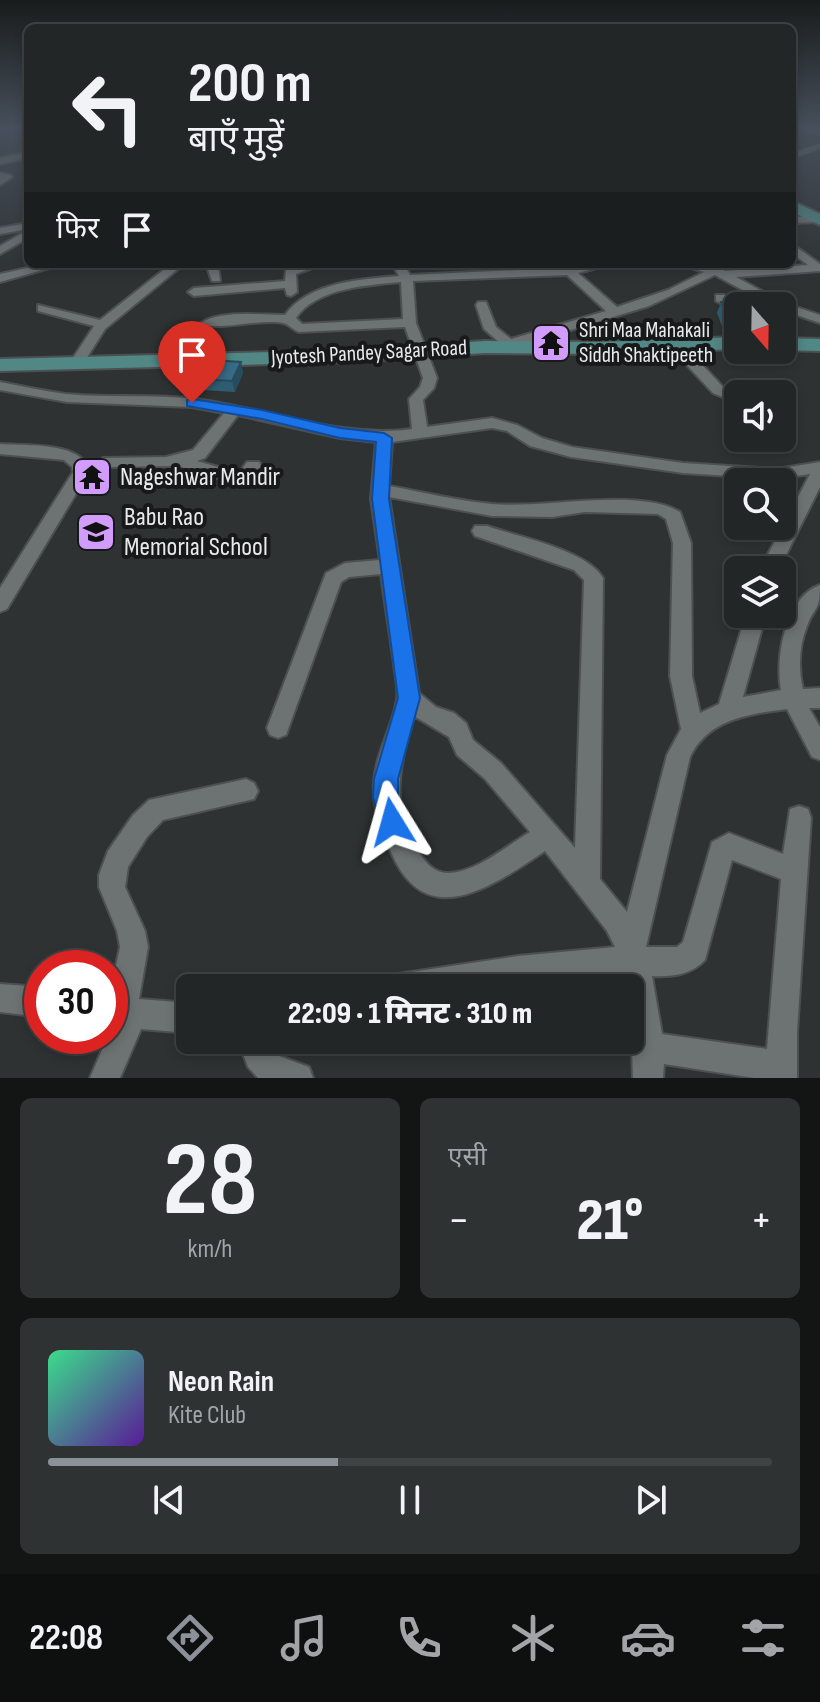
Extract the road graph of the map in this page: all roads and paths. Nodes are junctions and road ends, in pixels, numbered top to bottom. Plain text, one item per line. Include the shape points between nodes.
1 (796, 208) edge
2 (817, 216) edge
3 (796, 219) edge
4 (24, 227) edge
5 (0, 231) edge
6 (24, 236) edge
7 (796, 250) edge
8 (0, 251) edge
9 (44, 268) edge
10 (173, 268) edge
11 (213, 268) edge
12 (303, 268) edge
13 (400, 268) edge
14 (566, 268) edge
15 (819, 268) edge
16 (721, 270) edge
17 (0, 278) edge
18 (216, 279) dead end
19 (407, 280) junction
20 (289, 284) junction
21 (194, 292) dead end
22 (758, 292) edge
23 (720, 298) dead end
24 (307, 299) junction
25 (724, 300) edge
26 (482, 305) dead end
27 (42, 308) dead end
28 (796, 311) edge
29 (616, 313) junction
30 (289, 319) junction
31 (820, 319) edge
32 (207, 323) dead end
33 (410, 323) junction
34 (103, 325) junction
35 (724, 343) edge
36 (675, 344) junction
37 (796, 344) edge
38 (820, 345) edge
39 (505, 346) junction
40 (422, 353) junction
41 (76, 364) junction
42 (0, 365) edge
43 (0, 386) edge
44 (724, 393) edge
45 (234, 410) junction
46 (420, 432) junction
47 (384, 438) junction
48 (0, 449) edge
49 (179, 461) junction
50 (109, 462) dead end
51 (253, 466) dead end
52 (820, 469) edge
53 (381, 490) junction
54 (481, 531) dead end
55 (776, 556) edge
56 (388, 566) junction
57 (820, 593) edge
58 (0, 604) edge
59 (752, 628) edge
60 (793, 697) junction
61 (409, 698) junction
62 (820, 698) edge
63 (728, 713) junction
64 (278, 728) dead end
65 (693, 732) junction
66 (820, 749) edge
67 (246, 791) dead end
68 (799, 818) dead end
69 (548, 835) junction
70 (795, 872) junction
71 (587, 883) junction
72 (634, 956) junction
73 (504, 974) edge
74 (128, 978) edge
75 (0, 998) edge
76 (24, 1000) edge
77 (128, 1011) edge
78 (176, 1018) edge
79 (649, 1047) junction
80 (111, 1054) edge
81 (257, 1054) edge
82 (782, 1072) edge
83 (105, 1078) edge
84 (298, 1078) edge
85 (648, 1078) edge

1 - 2 main road
2 - 3 street
4 - 5 street
6 - 8 street
7 - 15 street
9 - 17 street
10 - 34 street
11 - 18 street
12 - 20 street via 292,271
13 - 19 street
14 - 19 street
14 - 29 street
15 - 16 street
16 - 22 street
16 - 29 street via 654,302
19 - 24 street via 344,287
19 - 33 street
20 - 21 street
20 - 24 street via 294,294
23 - 25 street
24 - 30 street
26 - 39 street via 490,329
27 - 34 street
28 - 31 street
29 - 39 street
30 - 32 street
30 - 33 street via 299,328
33 - 40 street
34 - 41 street
35 - 36 main road, Jyotesh Pandey Sagar Road
36 - 39 main road, Jyotesh Pandey Sagar Road
36 - 44 street
37 - 38 main road
39 - 40 main road, Jyotesh Pandey Sagar Road
40 - 41 main road, Jyotesh Pandey Sagar Road
40 - 46 street via 430,378 416,399
41 - 42 main road, Jyotesh Pandey Sagar Road
43 - 45 street via 67,398
45 - 47 street
45 - 49 street via 199,454
46 - 47 street
46 - 52 street via 492,423 571,452 683,468 777,474
47 - 53 street
48 - 58 street via 68,455 81,472
49 - 50 street
49 - 51 street via 241,479
52 - 55 street
53 - 56 street
53 - 65 street via 492,510 585,506 670,512 682,543 681,676
54 - 71 street via 581,565 594,578
56 - 61 street
56 - 64 street via 345,570 333,578
57 - 60 street via 797,622 789,656
59 - 63 street
60 - 62 street
60 - 63 street
60 - 66 street
61 - 69 street via 458,730 465,747
61 - 69 street via 385,798 408,863 427,882 446,887 469,881
63 - 65 street
65 - 72 street via 679,755
67 - 74 street via 158,809 146,816 114,862 111,889 133,936
68 - 70 street
69 - 71 street
70 - 72 street via 729,846 721,851 689,958 680,962
70 - 82 street
71 - 72 street via 617,921
72 - 73 street
72 - 79 street
75 - 76 street
77 - 78 street
79 - 82 street
79 - 85 street
80 - 83 street
81 - 84 street via 260,1063 274,1072

